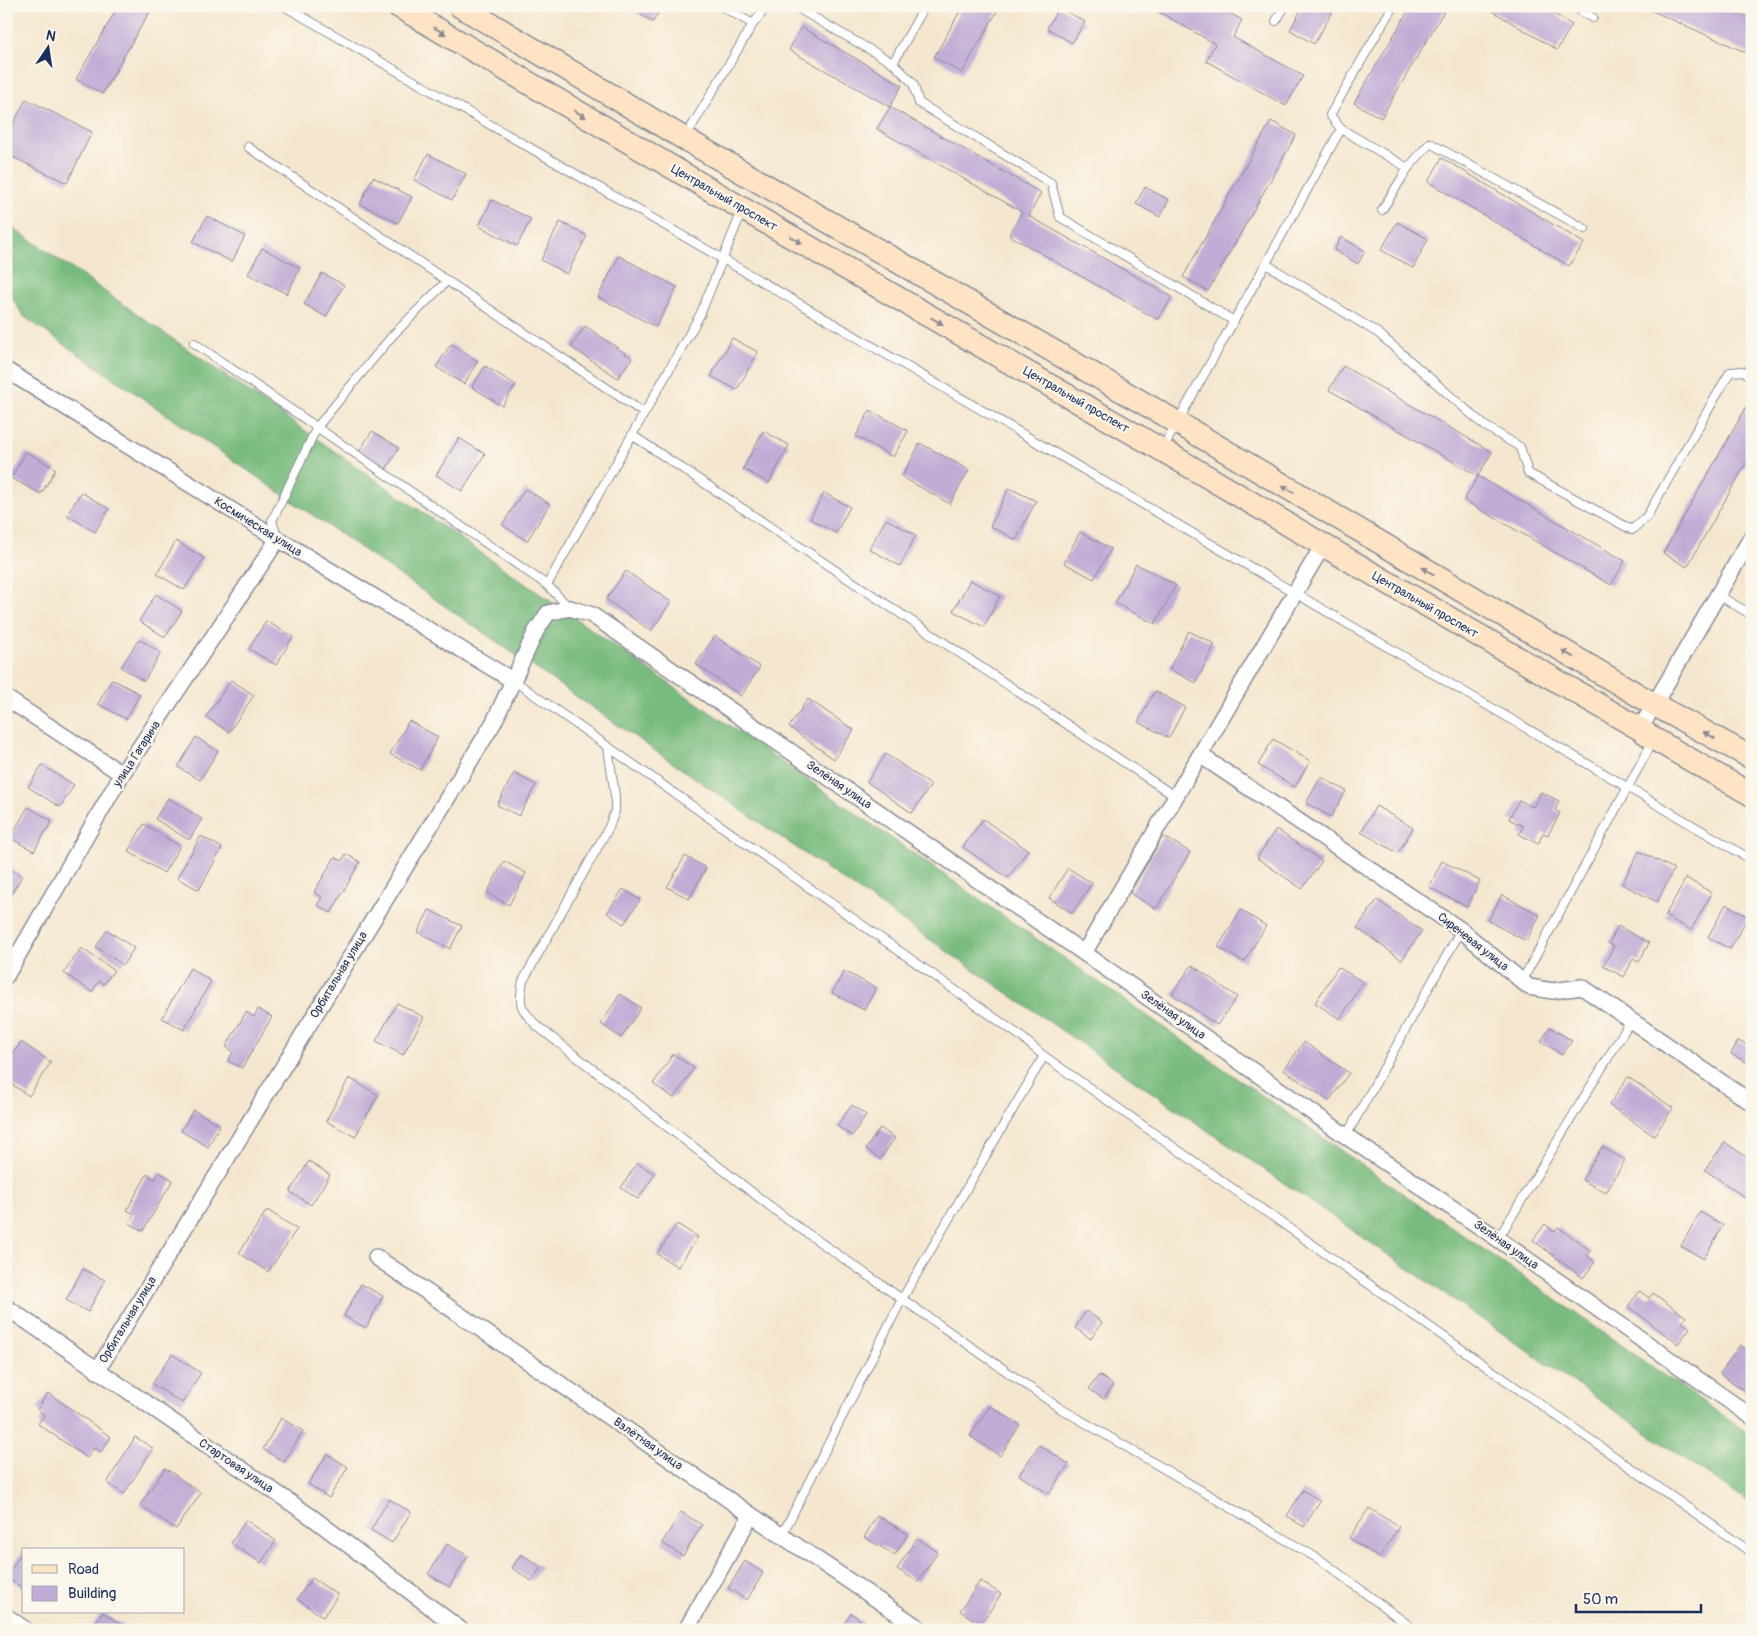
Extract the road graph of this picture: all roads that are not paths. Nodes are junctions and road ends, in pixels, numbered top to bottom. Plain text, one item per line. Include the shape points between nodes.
1 (284, 6) edge
2 (398, 6) edge
3 (460, 6) edge
4 (721, 6) edge
5 (767, 6) edge
6 (794, 6) edge
7 (925, 6) edge
8 (1285, 6) edge
9 (1393, 6) edge
10 (1573, 6) edge
11 (1593, 18) dead end
12 (1276, 21) dead end
13 (753, 24) junction
14 (893, 63) junction
15 (1341, 129) junction
16 (685, 139) junction
17 (248, 147) dead end
18 (1408, 168) junction
19 (743, 209) junction
20 (1382, 210) dead end
21 (1585, 229) dead end
22 (723, 258) junction
23 (1266, 264) junction
24 (446, 281) junction
25 (1234, 321) junction
26 (194, 343) dead end
27 (6, 370) edge
28 (1752, 377) edge
29 (644, 413) junction
30 (1178, 424) junction
31 (317, 427) junction
32 (632, 435) junction
33 (1162, 450) junction
34 (1752, 536) edge
35 (278, 539) junction
36 (1322, 545) junction
37 (547, 585) junction
38 (1295, 592) junction
39 (1718, 595) junction
40 (570, 608) junction
41 (1752, 615) edge
42 (512, 680) junction
43 (6, 698) edge
44 (1655, 705) junction
45 (1647, 734) junction
46 (608, 746) junction
47 (1200, 755) junction
48 (1752, 758) edge
49 (122, 774) junction
50 (1627, 786) junction
51 (1752, 795) edge
52 (1176, 796) junction
53 (1752, 860) edge
54 (1461, 930) junction
55 (1084, 953) junction
56 (6, 976) edge
57 (1522, 980) junction
58 (1631, 1020) junction
59 (1044, 1056) junction
60 (1752, 1103) edge
61 (1346, 1136) junction
62 (1498, 1239) junction
63 (376, 1256) dead end
64 (902, 1299) junction
65 (6, 1307) edge
66 (97, 1371) junction
67 (1752, 1417) edge
68 (751, 1515) junction
69 (782, 1535) junction
70 (1752, 1553) edge
71 (6, 1616) edge
72 (26, 1630) edge
73 (461, 1630) edge
74 (686, 1630) edge
75 (922, 1630) edge
76 (1415, 1630) edge

1 - 22 lane
2 -> 19 street, Центральный проспект
3 - 16 street
4 - 13 lane
5 - 13 lane
6 - 14 lane
7 - 14 lane
8 - 12 lane
9 - 15 lane via 1330,115
10 - 11 lane
13 - 16 lane
14 - 25 lane via 913,83 919,102 1051,183 1060,217
15 - 18 lane
15 - 23 lane
16 - 30 street
17 - 24 lane
18 - 20 lane
18 - 21 lane via 1430,143
19 - 22 lane
19 -> 33 street, Центральный проспект
22 - 29 lane via 700,314
22 - 38 lane
23 - 25 lane
23 - 28 lane via 1378,333 1485,426 1520,448 1528,473 1632,530 1647,516 1730,372 1743,372
24 - 29 lane
24 - 31 lane via 392,336
25 - 30 lane
26 - 31 lane
27 - 35 street, Космическая улица
29 - 32 lane
30 - 33 lane
44 -> 30 street
31 - 35 lane via 272,521
31 - 37 lane
32 - 37 lane
32 - 52 lane
33 - 36 street, Центральный проспект
34 - 39 street
35 - 42 street, Космическая улица
35 - 49 street, улица Гагарина
36 - 38 street
36 - 45 street, Центральный проспект
37 - 40 lane
38 - 47 street
38 - 50 lane
39 - 41 lane
39 - 44 street
40 - 42 street, Орбитальная улица via 548,613
40 - 55 street, Зелёная улица via 592,615
42 - 46 lane
42 - 66 street, Орбитальная улица via 494,722
43 - 49 street
44 - 45 street
48 -> 44 street
45 - 50 lane
45 - 51 street, Центральный проспект
46 - 59 lane via 1019,1035
46 - 64 lane via 615,811 523,981 519,998 524,1012 537,1026 788,1220
47 - 52 street
47 - 54 street, Сиреневая улица
49 - 56 street, улица Гагарина
50 - 53 lane
50 - 57 lane
52 - 55 street
54 - 57 street, Сиреневая улица
54 - 61 lane
55 - 61 street, Зелёная улица
57 - 58 street, Сиреневая улица via 1529,986 1553,991 1582,987
58 - 60 street, Сиреневая улица
58 - 62 lane
59 - 64 lane
59 - 70 lane
61 - 62 street, Зелёная улица
62 - 67 street, Зелёная улица
63 - 68 street, Взлётная улица
64 - 69 lane
64 - 76 lane via 1058,1407 1322,1561
65 - 66 street, Стартовая улица
66 - 73 street, Стартовая улица via 313,1518
68 - 69 street, Взлётная улица
68 - 74 street
69 - 75 street, Взлётная улица
71 - 72 street

